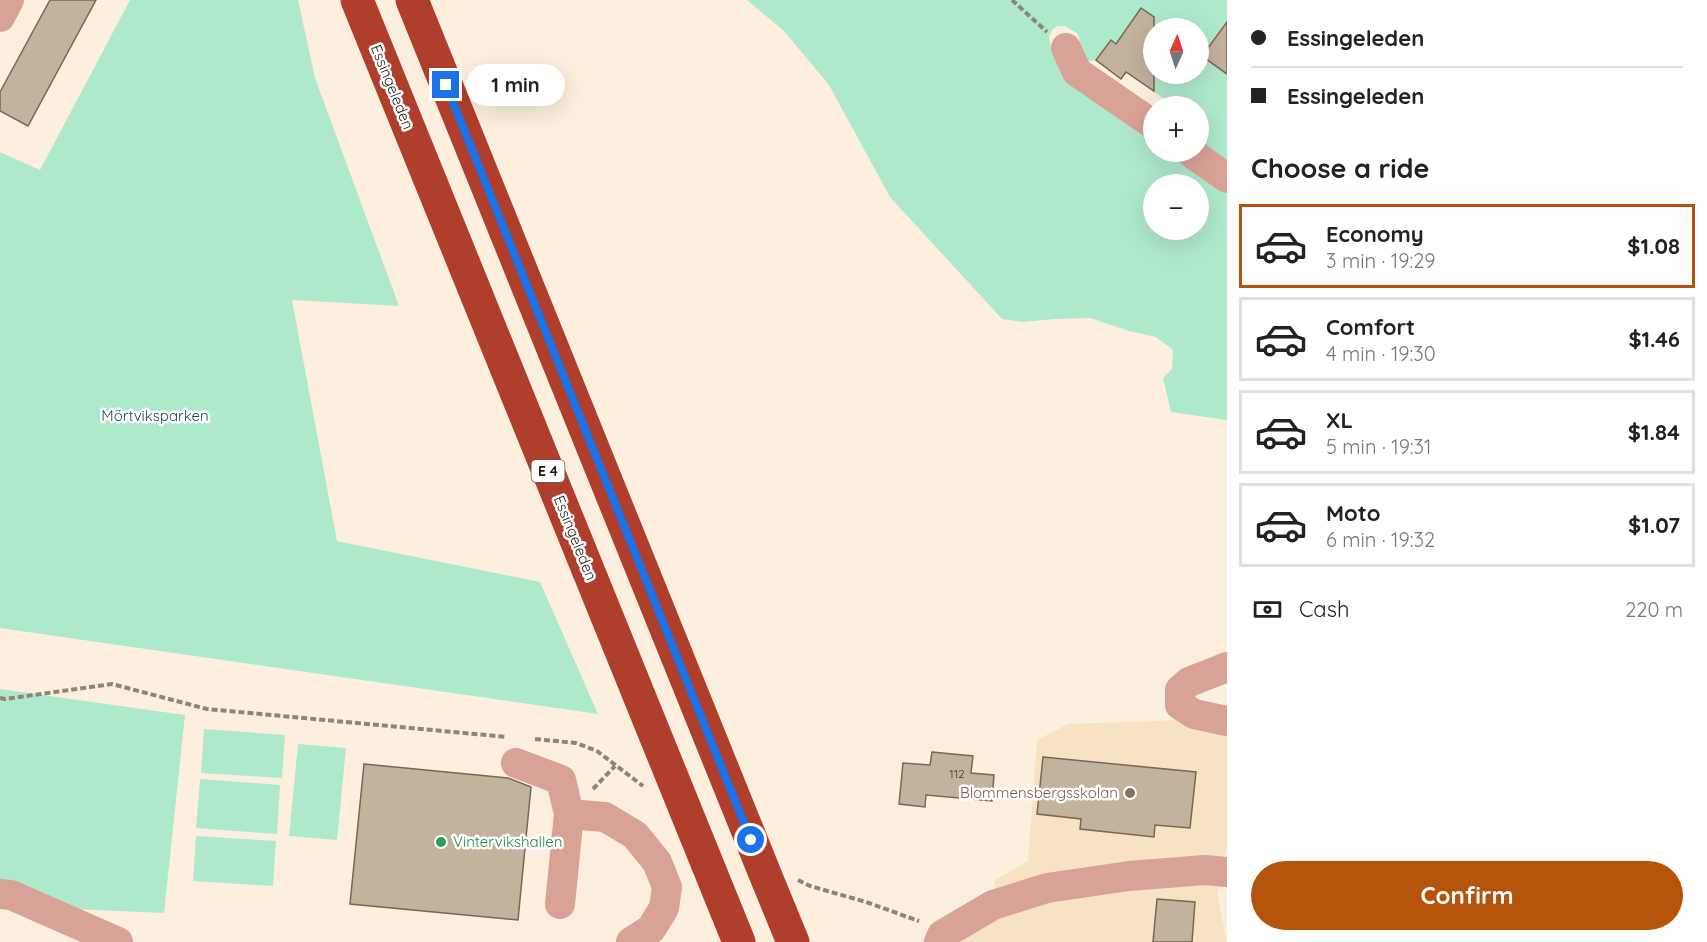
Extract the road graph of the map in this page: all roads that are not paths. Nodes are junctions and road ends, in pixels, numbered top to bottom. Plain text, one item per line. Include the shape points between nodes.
1 (9, 0) edge
2 (357, 0) edge
3 (412, 0) edge
4 (0, 17) edge
5 (1066, 48) road end
6 (1143, 117) edge
7 (1204, 162) edge
8 (1227, 178) edge
9 (1227, 667) edge
10 (1227, 721) edge
11 (520, 746) road end
12 (569, 814) junction
13 (1227, 872) edge
14 (0, 894) edge
15 (560, 904) dead end
16 (940, 939) edge
17 (118, 942) edge
18 (631, 942) edge
19 (739, 942) edge
20 (793, 942) edge

1 - 4 street
2 - 19 highway, Essingeleden / E 4
3 - 20 highway
5 - 6 street via 1077,72
7 - 8 street
9 - 10 street via 1189,682 1180,690 1180,705 1194,714
11 - 12 street via 561,780
12 - 15 street
12 - 18 street via 605,817 635,835 657,862 667,887 664,908 651,929
13 - 16 street via 1129,876 1047,888 993,905
14 - 17 street via 11,895

